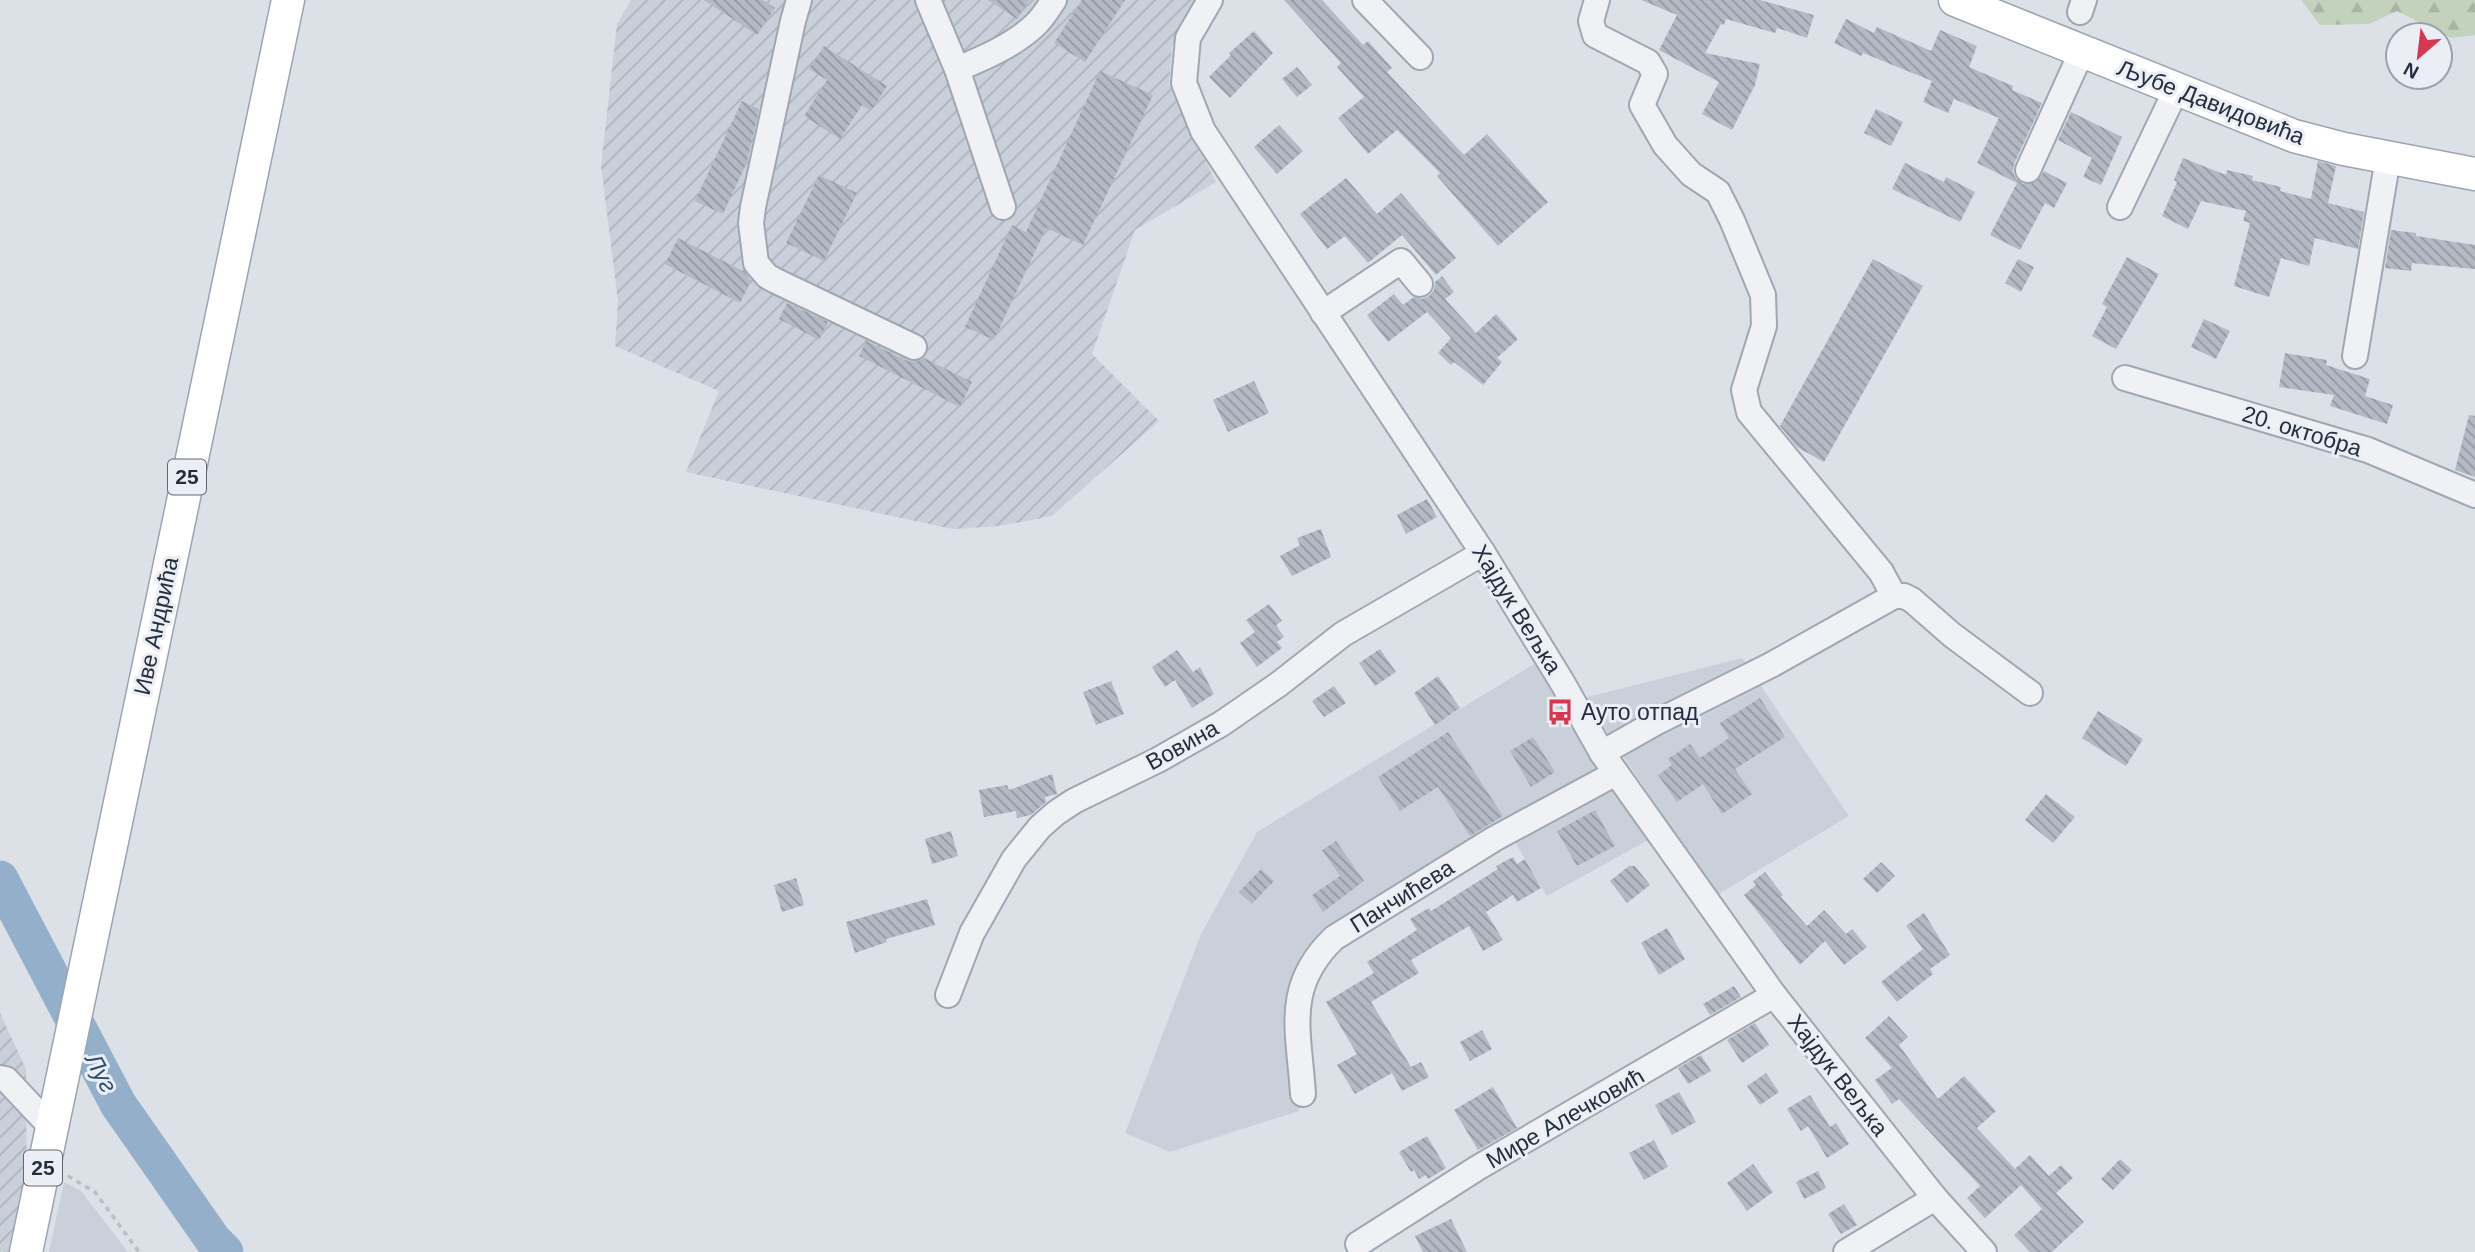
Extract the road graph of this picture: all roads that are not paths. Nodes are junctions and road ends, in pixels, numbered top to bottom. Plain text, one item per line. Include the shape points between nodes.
1 (288, 0) edge
2 (799, 0) edge
3 (928, 0) edge
4 (1054, 0) edge
5 (1210, 0) edge
6 (1365, 0) edge
7 (1597, 0) edge
8 (1955, 0) edge
9 (2082, 51) junction
10 (1420, 57) dead end
11 (957, 69) junction
12 (2176, 90) junction
13 (2388, 158) junction
14 (2028, 170) dead end
15 (2475, 174) edge
16 (1003, 207) dead end
17 (2120, 207) dead end
18 (1420, 284) dead end
19 (1323, 313) junction
20 (914, 347) dead end
21 (2355, 356) dead end
22 (2125, 378) dead end
23 (2475, 495) edge
24 (1483, 553) junction
25 (1894, 596) junction
26 (2030, 693) dead end
27 (1609, 763) junction
28 (947, 995) dead end
29 (1774, 995) junction
30 (2, 1074) edge
31 (1303, 1094) dead end
32 (53, 1121) junction
33 (1935, 1198) junction
34 (1358, 1244) dead end
35 (26, 1252) edge
36 (1846, 1252) edge
37 (1984, 1252) edge

1 - 32 main road, Иве Андрића / 25
2 - 20 street via 753,207 757,262 766,276
3 - 11 street
4 - 11 street via 1036,25 1021,36
5 - 19 street, Хајдук Вељка via 1188,38 1184,83 1203,131
6 - 10 street
7 - 25 street via 1591,21 1595,35 1648,62 1655,74 1642,105 1665,145 1691,174 1718,192 1763,295 1763,326 1744,390 1749,412 1881,572
8 - 9 main road, Љубе Давидовића
9 - 12 main road, Љубе Давидовића
9 - 14 street
11 - 16 street
12 - 13 main road, Љубе Давидовића via 2294,136
12 - 17 street
13 - 15 main road, Љубе Давидовића
13 - 21 street
18 - 19 street via 1401,261
19 - 24 street, Хајдук Вељка
22 - 23 street, 20. октобра via 2368,450
24 - 27 street, Хајдук Вељка
24 - 28 street, Вовина via 1343,634 1221,724 1056,813 1014,859 972,933
25 - 26 street via 1912,600
25 - 27 street, Панчићева via 1655,723
27 - 29 street, Хајдук Вељка
27 - 31 street, Панчићева via 1321,950 1305,974 1297,999
29 - 33 street, Хајдук Вељка
29 - 34 street, Мире Алечковић via 1479,1167
30 - 32 street
32 - 35 main road, Иве Андрића / 25
33 - 36 street
33 - 37 street, Хајдук Вељка

